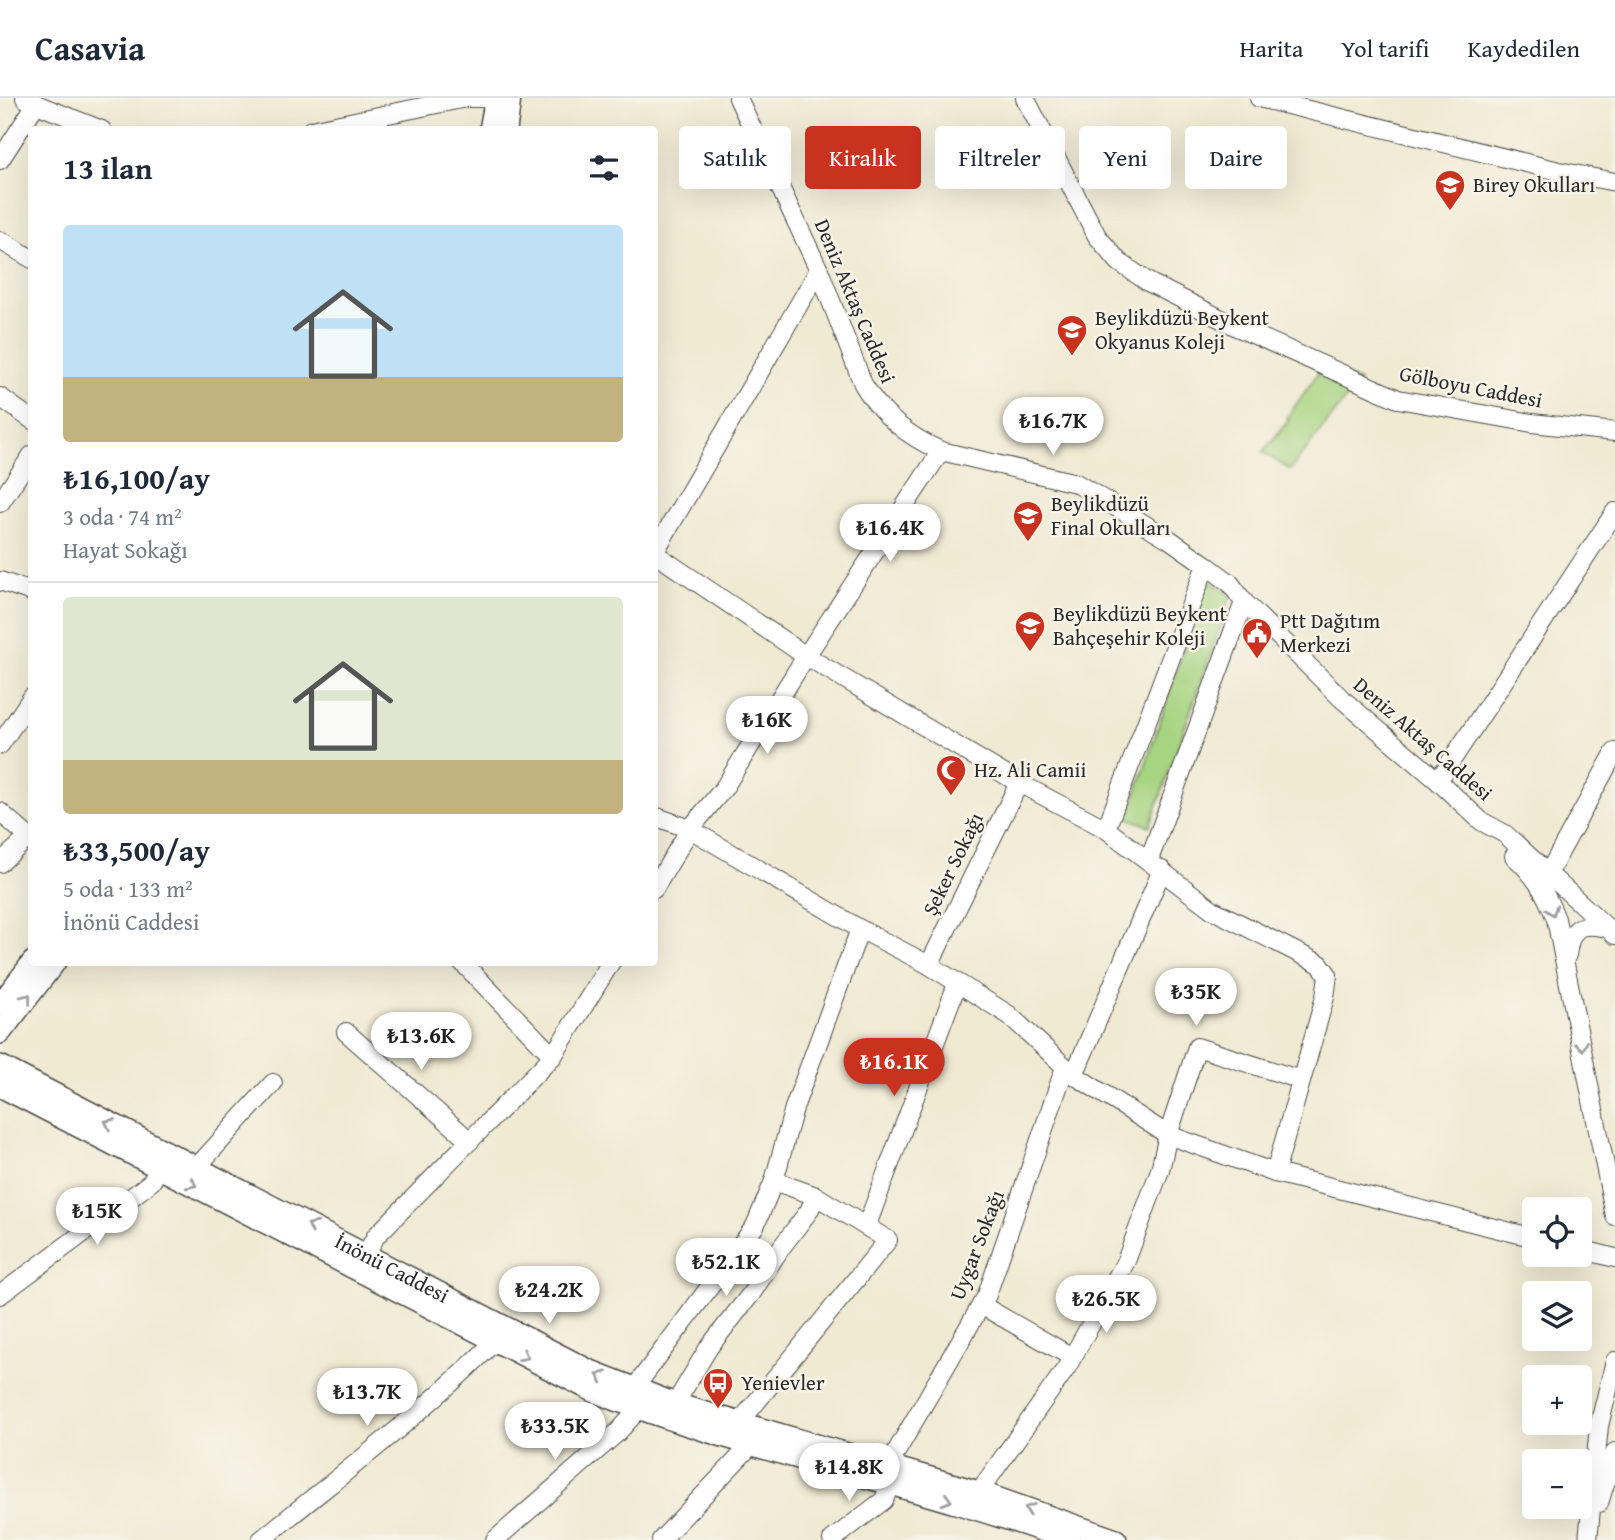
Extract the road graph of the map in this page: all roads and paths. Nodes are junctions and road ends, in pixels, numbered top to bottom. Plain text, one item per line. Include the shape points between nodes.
1 (496, 98) edge
2 (511, 98) edge
3 (738, 98) edge
4 (1025, 98) edge
5 (1259, 98) edge
6 (30, 101) edge
7 (92, 126) edge
8 (330, 126) edge
9 (491, 126) edge
10 (507, 126) edge
11 (0, 160) edge
12 (1615, 182) edge
13 (0, 240) edge
14 (28, 257) edge
15 (819, 270) junction
16 (0, 397) edge
17 (28, 417) edge
18 (1615, 432) edge
19 (942, 452) junction
20 (28, 461) edge
21 (0, 503) edge
22 (1615, 512) edge
23 (658, 548) edge
24 (658, 555) edge
25 (1206, 565) junction
26 (0, 581) edge
27 (28, 591) edge
28 (1244, 602) junction
29 (806, 656) junction
30 (28, 703) edge
31 (0, 745) edge
32 (1615, 752) edge
33 (1438, 781) junction
34 (1019, 783) junction
35 (0, 812) edge
36 (658, 817) edge
37 (1480, 821) junction
38 (690, 829) junction
39 (1106, 829) junction
40 (28, 837) edge
41 (28, 841) edge
42 (0, 863) edge
43 (1156, 865) junction
44 (1549, 872) junction
45 (658, 882) edge
46 (860, 929) junction
47 (1611, 931) edge
48 (929, 965) junction
49 (30, 966) edge
50 (52, 966) edge
51 (466, 966) edge
52 (609, 966) edge
53 (1569, 979) junction
54 (957, 984) junction
55 (0, 1005) edge
56 (346, 1032) dead end
57 (0, 1033) edge
58 (553, 1056) junction
59 (0, 1066) edge
60 (1069, 1071) junction
61 (1301, 1080) junction
62 (273, 1083) dead end
63 (0, 1086) edge
64 (1168, 1135) junction
65 (470, 1141) junction
66 (160, 1168) junction
67 (196, 1168) junction
68 (1275, 1173) junction
69 (774, 1181) junction
70 (816, 1196) junction
71 (1615, 1216) edge
72 (867, 1225) junction
73 (1522, 1235) edge
74 (1592, 1252) edge
75 (1615, 1258) edge
76 (361, 1261) junction
77 (0, 1295) edge
78 (981, 1306) junction
79 (500, 1334) junction
80 (1072, 1357) junction
81 (1615, 1361) edge
82 (636, 1399) junction
83 (675, 1405) junction
84 (742, 1435) junction
85 (1615, 1452) edge
86 (889, 1475) junction
87 (977, 1500) junction
88 (1064, 1533) edge
89 (261, 1540) edge
90 (495, 1540) edge
91 (661, 1540) edge
92 (832, 1540) edge
93 (1116, 1540) edge
94 (1588, 1540) edge

1 - 2 street
1 - 8 street via 466,98
1 - 9 main road
2 - 10 main road
3 - 15 street, Deniz Aktaş Caddesi
4 - 18 street, Gölboyu Caddesi via 1097,236 1119,262 1148,282 1398,399 1532,423
5 - 12 street
6 - 7 street
6 - 11 street
13 - 14 street
15 - 19 street, Deniz Aktaş Caddesi via 872,400 909,434
15 - 23 street
16 - 17 street
19 - 25 street, Deniz Aktaş Caddesi via 1076,483
19 - 29 street
20 - 21 street
22 - 33 street
24 - 29 street
25 - 28 street, Deniz Aktaş Caddesi via 1230,583
25 - 39 street
26 - 27 street
28 - 33 street, Deniz Aktaş Caddesi via 1342,699
28 - 43 street, Uygar Sokağı
29 - 34 street
29 - 38 street via 724,788
30 - 31 street
32 - 44 street
33 - 37 street, Deniz Aktaş Caddesi
34 - 39 street
34 - 48 street, Şeker Sokağı
35 - 40 street
36 - 38 street
37 - 44 street, Deniz Aktaş Caddesi via 1505,834
37 -> 53 street via 1541,886 1556,919
38 - 45 street
38 - 46 street
39 - 43 street
41 - 42 street
43 - 60 street, Uygar Sokağı
43 - 61 street via 1213,910 1320,964 1328,975
44 - 47 street, Deniz Aktaş Caddesi
46 - 48 street
46 - 69 street via 794,1108
47 - 53 street via 1586,925 1573,932 1566,960
48 - 54 street
49 - 55 main road
57 -> 50 main road
51 - 58 street
52 - 58 street
53 -> 71 street
54 - 60 street via 1009,1015
54 - 72 street
56 - 65 street
58 - 65 street
67 -> 59 main road, İnönü Caddesi
60 - 64 street
60 - 78 street, Uygar Sokağı
61 - 64 street via 1197,1047
61 - 68 street
62 - 67 street
63 - 66 main road
64 - 68 street
64 - 80 street via 1126,1261
65 - 76 street via 376,1236
66 -> 76 main road
66 - 77 street via 151,1182
76 -> 67 main road, İnönü Caddesi
68 - 73 street
69 - 70 street
69 - 82 street via 755,1226
70 - 72 street
70 - 83 street via 751,1294 709,1347
72 - 84 street via 888,1240
74 - 75 street
76 - 79 main road
78 - 80 street
78 - 86 street, Uygar Sokağı
79 - 82 main road via 593,1391
79 - 89 street via 476,1360
80 - 87 street
81 - 94 street via 1599,1426
82 - 83 main road
82 - 84 main road
82 - 90 street via 618,1432
83 - 84 main road
84 - 86 main road
84 - 91 street
85 - 94 street
86 - 87 main road
86 - 92 street, Uygar Sokağı via 884,1500
87 - 88 main road
88 - 93 main road

